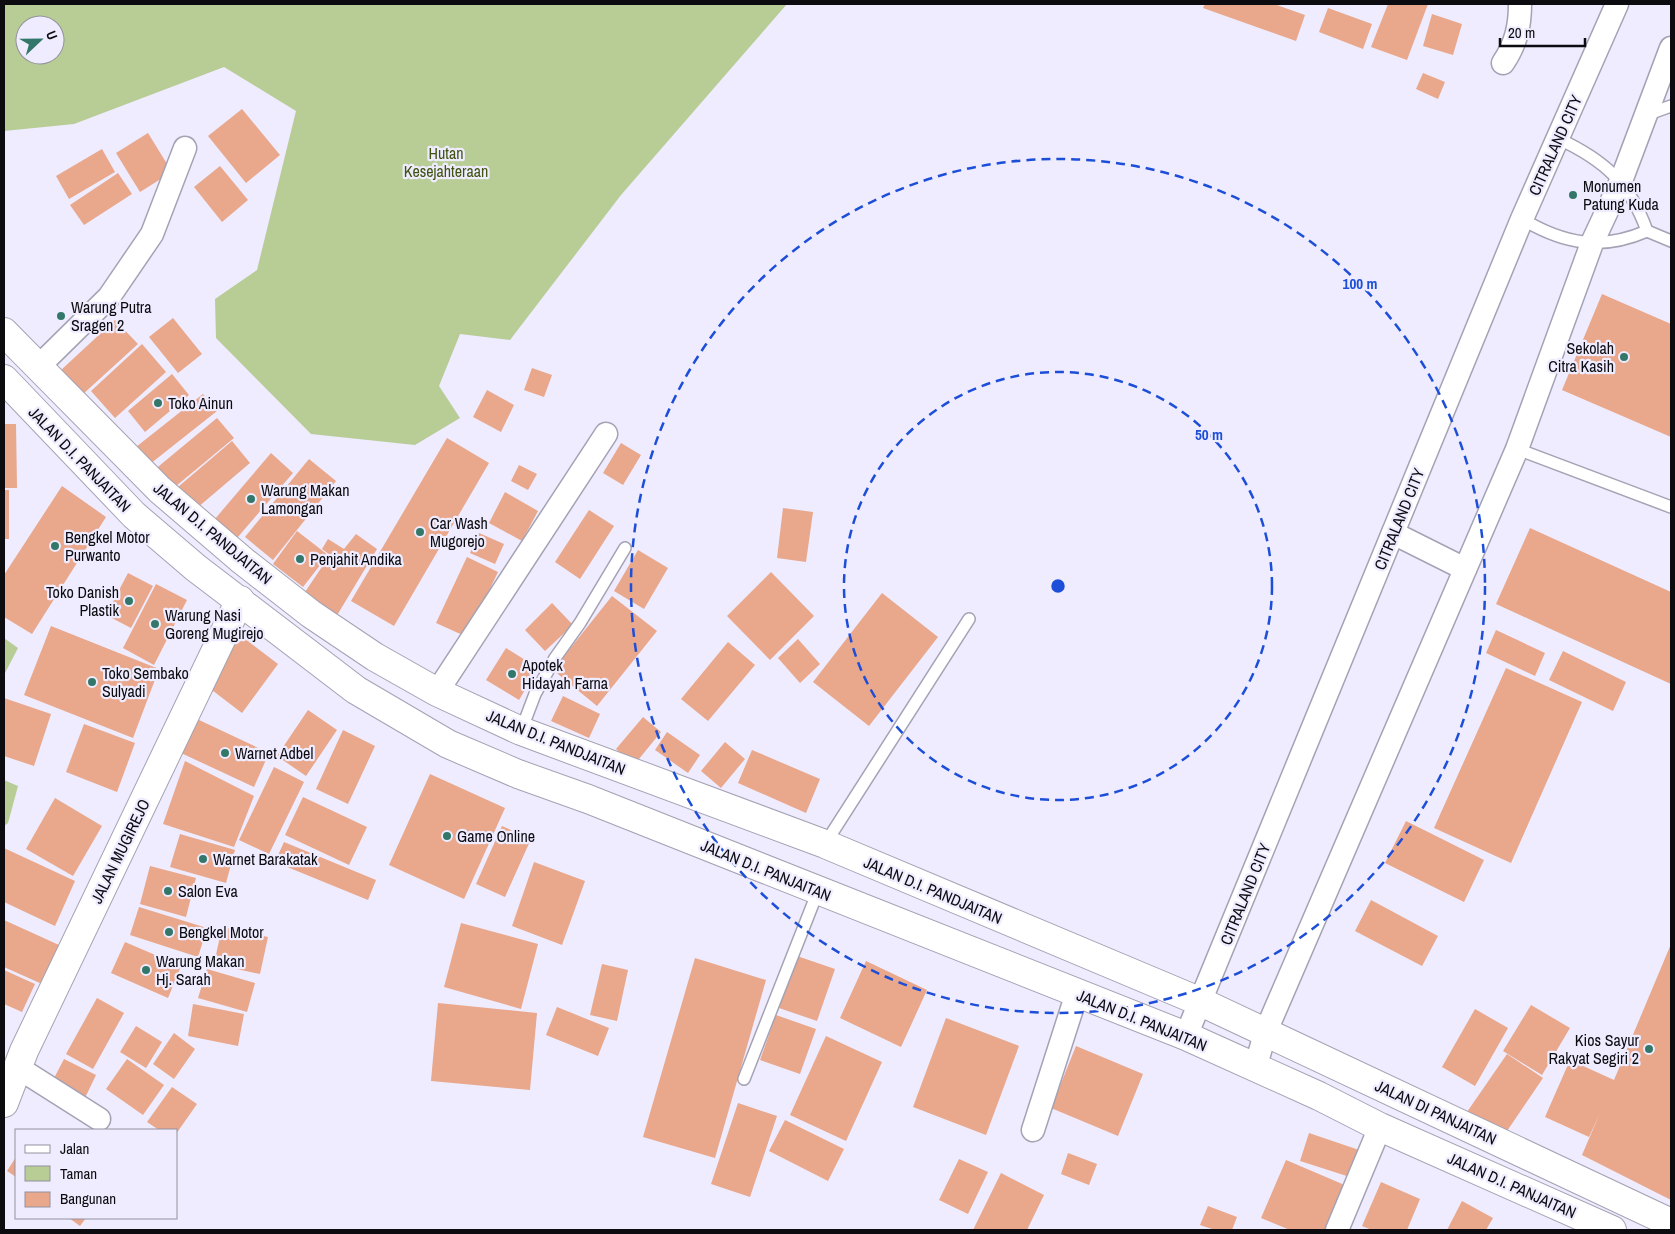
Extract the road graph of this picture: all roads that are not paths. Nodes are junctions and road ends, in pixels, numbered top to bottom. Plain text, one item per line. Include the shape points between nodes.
1 (1520, 4) edge
2 (1618, 4) edge
3 (1671, 48) edge
4 (1504, 63) dead end
5 (1671, 106) edge
6 (1646, 115) junction
7 (1559, 138) junction
8 (185, 148) dead end
9 (1621, 181) junction
10 (1522, 219) junction
11 (1647, 231) junction
12 (1671, 241) edge
13 (1592, 243) junction
14 (4, 332) edge
15 (38, 367) junction
16 (4, 379) edge
17 (606, 434) dead end
18 (1517, 449) junction
19 (1671, 508) edge
20 (1393, 533) junction
21 (625, 548) dead end
22 (1465, 569) junction
23 (255, 570) junction
24 (240, 600) junction
25 (969, 619) dead end
26 (437, 692) junction
27 (521, 732) junction
28 (825, 844) junction
29 (818, 891) junction
30 (1077, 993) junction
31 (1201, 1002) junction
32 (1266, 1031) junction
33 (1186, 1036) junction
34 (1255, 1068) junction
35 (744, 1079) dead end
36 (9, 1084) edge
37 (99, 1119) dead end
38 (1380, 1128) junction
39 (1033, 1130) dead end
40 (1671, 1223) edge
41 (1337, 1230) edge
42 (1612, 1230) edge

1 - 4 street via 1520,21 1513,48
2 - 7 street, CITRALAND CITY
3 - 6 street
5 - 6 lane
6 - 9 street
7 - 9 lane via 1599,160
7 - 10 street, CITRALAND CITY
8 - 15 street via 152,234 109,297
9 - 11 lane
9 - 13 street
10 - 13 lane via 1568,240
10 - 20 street, CITRALAND CITY
11 - 12 lane
11 - 13 lane via 1629,239
13 - 18 street
14 - 15 main road, JALAN D.I. PANDJAITAN
15 - 23 main road, JALAN D.I. PANDJAITAN via 160,490
16 - 24 main road, JALAN D.I. PANJAITAN via 134,515 196,568
17 - 26 street
18 - 19 lane
18 - 22 street
20 - 22 street
20 - 31 street, CITRALAND CITY
21 - 27 lane via 555,658 535,694
22 - 32 street
23 - 24 main road, JALAN MUGIREJO
23 - 26 main road, JALAN D.I. PANDJAITAN via 311,614 375,657
24 - 29 main road, JALAN D.I. PANJAITAN via 356,690 448,744
24 - 36 main road, JALAN MUGIREJO
25 - 28 lane
26 - 27 main road, JALAN D.I. PANDJAITAN
27 - 28 main road, JALAN D.I. PANDJAITAN
28 - 31 main road, JALAN D.I. PANDJAITAN
29 - 30 main road, JALAN D.I. PANJAITAN
29 - 35 lane
30 - 33 main road, JALAN D.I. PANJAITAN
30 - 39 street
31 - 32 main road, JALAN DI PANJAITAN
31 - 33 street, CITRALAND CITY
32 - 34 street
32 - 40 main road, JALAN DI PANJAITAN
33 - 34 main road, JALAN D.I. PANJAITAN
34 - 38 main road, JALAN D.I. PANJAITAN
36 - 37 street
38 - 41 street
38 - 42 main road, JALAN D.I. PANJAITAN

